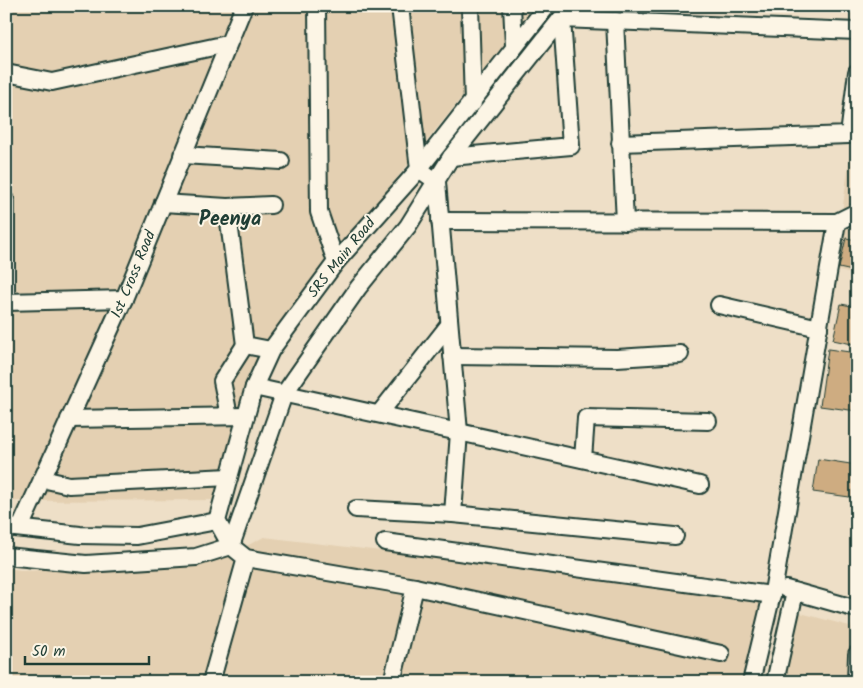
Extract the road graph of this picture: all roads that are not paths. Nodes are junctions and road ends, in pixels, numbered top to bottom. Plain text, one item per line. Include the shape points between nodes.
1 (244, 6) edge
2 (317, 6) edge
3 (400, 6) edge
4 (470, 6) edge
5 (512, 6) edge
6 (547, 6) edge
7 (567, 12) edge
8 (615, 21) junction
9 (857, 31) edge
10 (227, 44) junction
11 (514, 45) junction
12 (6, 72) edge
13 (857, 72) edge
14 (471, 101) junction
15 (483, 118) junction
16 (620, 143) junction
17 (182, 155) junction
18 (451, 157) junction
19 (281, 161) dead end
20 (419, 169) junction
21 (437, 182) junction
22 (6, 202) edge
23 (163, 203) junction
24 (271, 204) dead end
25 (227, 207) junction
26 (857, 212) edge
27 (440, 222) junction
28 (625, 222) junction
29 (837, 222) junction
30 (336, 262) junction
31 (124, 299) junction
32 (6, 302) edge
33 (719, 305) dead end
34 (449, 325) junction
35 (819, 328) junction
36 (244, 345) junction
37 (271, 350) junction
38 (680, 354) dead end
39 (452, 356) junction
40 (254, 387) junction
41 (284, 394) junction
42 (379, 414) junction
43 (229, 416) junction
44 (246, 416) junction
45 (69, 419) junction
46 (708, 420) dead end
47 (459, 432) junction
48 (583, 459) junction
49 (229, 477) junction
50 (42, 479) junction
51 (700, 485) dead end
52 (356, 509) dead end
53 (452, 514) junction
54 (217, 521) junction
55 (13, 527) edge
56 (675, 536) dead end
57 (385, 542) dead end
58 (231, 546) junction
59 (6, 556) edge
60 (246, 558) junction
61 (415, 587) junction
62 (773, 590) junction
63 (795, 592) junction
64 (857, 609) edge
65 (720, 654) dead end
66 (857, 654) edge
67 (211, 682) edge
68 (392, 682) edge
69 (751, 682) edge
70 (775, 682) edge
71 (856, 682) edge

1 - 10 street, 1st Cross Road
2 - 30 street via 319,212
3 - 20 street
4 - 14 street
5 - 11 street
6 - 11 street, SRS Main Road
7 - 8 street
7 - 15 street
7 - 18 street via 570,146
8 - 9 street
8 - 16 street
10 - 12 street via 52,82
10 - 17 street, 1st Cross Road
11 - 14 street, SRS Main Road
13 - 16 street via 849,135
14 - 15 street
14 - 20 street, SRS Main Road
15 - 18 street
16 - 28 street
17 - 19 street
17 - 23 street, 1st Cross Road
18 - 21 street
20 - 21 street
20 - 30 street, SRS Main Road
21 - 27 street
21 - 41 street
22 - 32 street
23 - 25 street
23 - 31 street, 1st Cross Road
24 - 25 street
25 - 36 street
26 - 29 street
27 - 28 street
27 - 34 street
28 - 29 street
29 - 35 street
30 - 37 street, SRS Main Road
31 - 32 street
31 - 45 street, 1st Cross Road
33 - 35 street
34 - 39 street
34 - 42 street
35 - 62 street
36 - 37 street
36 - 43 street via 222,381
37 - 40 street, SRS Main Road
38 - 39 street via 617,358
39 - 47 street
40 - 41 street
40 - 44 street, SRS Main Road
41 - 42 street
41 - 58 street
42 - 47 street
43 - 44 street
43 - 45 street
44 - 49 street, SRS Main Road
45 - 50 street, 1st Cross Road
46 - 48 street via 586,418
47 - 48 street
47 - 53 street
48 - 51 street
49 - 50 street via 69,485
49 - 54 street, SRS Main Road
50 - 55 street, 1st Cross Road
52 - 53 street
53 - 56 street
54 - 55 street via 137,536 80,535
54 - 58 street
57 - 62 street
58 - 59 street via 196,557 86,564
58 - 60 street
60 - 61 street
60 - 67 street
61 - 65 street
61 - 68 street
62 - 63 street
62 - 69 street
63 - 64 street
63 - 70 street
66 - 71 street

